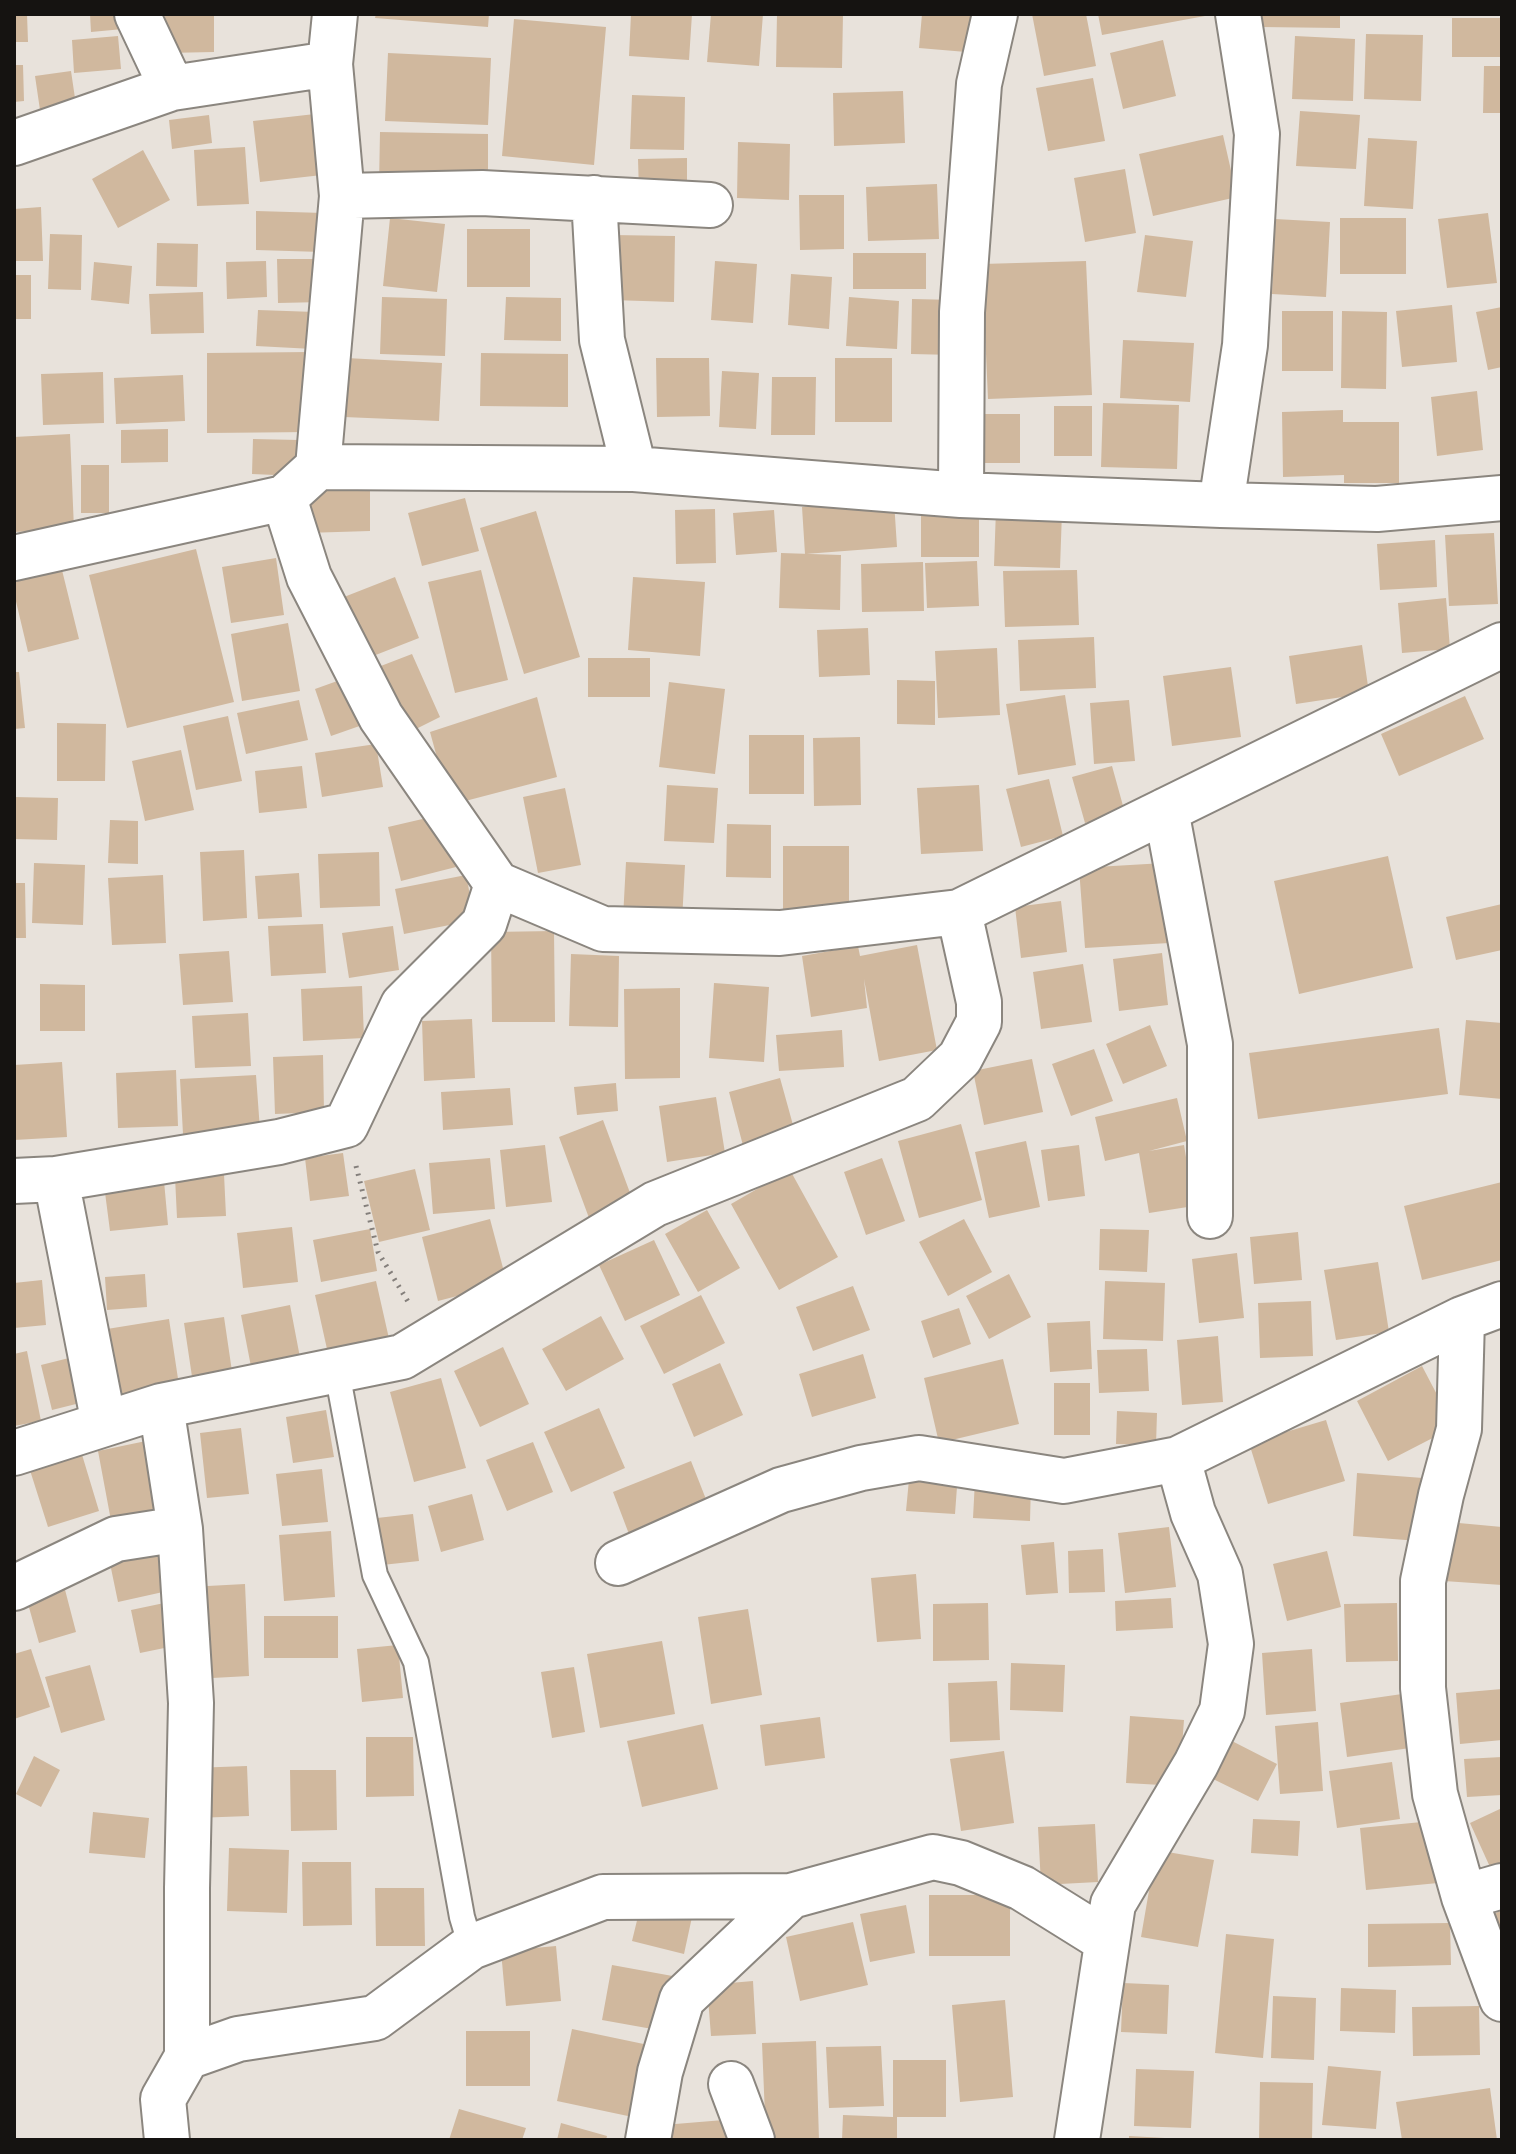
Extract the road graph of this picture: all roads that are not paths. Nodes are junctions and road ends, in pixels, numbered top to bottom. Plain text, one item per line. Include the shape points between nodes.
1 (137, 14) edge
2 (335, 14) edge
3 (995, 14) edge
4 (1238, 14) edge
5 (330, 64) junction
6 (172, 88) junction
7 (14, 143) edge
8 (342, 196) junction
9 (594, 198) junction
10 (710, 205) dead end
11 (318, 467) junction
12 (634, 469) junction
13 (961, 495) junction
14 (284, 498) junction
15 (1502, 498) edge
16 (1221, 505) junction
17 (14, 558) edge
18 (1502, 645) edge
19 (1166, 810) junction
20 (497, 884) junction
21 (959, 912) junction
22 (35, 1180) edge
23 (1210, 1216) dead end
24 (1482, 1312) edge
25 (337, 1372) junction
26 (161, 1406) junction
27 (104, 1424) junction
28 (14, 1453) edge
29 (1178, 1459) junction
30 (180, 1529) junction
31 (618, 1563) dead end
32 (14, 1588) edge
33 (1483, 1892) edge
34 (791, 1896) junction
35 (1107, 1941) junction
36 (471, 1947) junction
37 (1502, 1999) edge
38 (187, 2057) junction
39 (731, 2084) dead end
40 (167, 2140) edge
41 (648, 2140) edge
42 (752, 2140) edge
43 (1077, 2140) edge

1 - 6 street
2 - 5 street
3 - 13 street via 979,84 963,297
4 - 16 street via 1257,134 1245,345
5 - 6 street
5 - 8 street
6 - 7 street
8 - 9 street via 482,193
8 - 11 street
9 - 10 street
9 - 12 street via 602,340
11 - 12 street
11 - 14 street
12 - 13 street
13 - 16 street
14 - 17 street
14 - 20 street via 309,577 381,717
15 - 16 street via 1377,509
18 - 19 street
19 - 21 street
19 - 23 street via 1210,1044
20 - 21 street via 603,929 780,933
20 - 22 street via 484,924 403,1005 346,1125 279,1142
21 - 25 street via 979,1022 960,1058 917,1099 655,1204 402,1357
22 - 27 street
24 - 29 street
24 - 33 street via 1423,1581 1423,1688 1435,1794
25 - 26 street
25 - 36 lane via 375,1575 416,1662
26 - 27 street
26 - 30 street
27 - 28 street
29 - 31 street via 1064,1481 919,1458 861,1468 781,1490
29 - 35 street via 1193,1513 1220,1574 1231,1644 1222,1711 1113,1904
30 - 32 street via 116,1539
30 - 38 street via 191,1703
33 - 37 street
34 - 35 street via 933,1857 1022,1888
34 - 36 street via 603,1897
34 - 41 street via 682,1999 660,2072
35 - 43 street
36 - 38 street via 375,2018 238,2039
38 - 40 street via 163,2099
39 - 42 street

